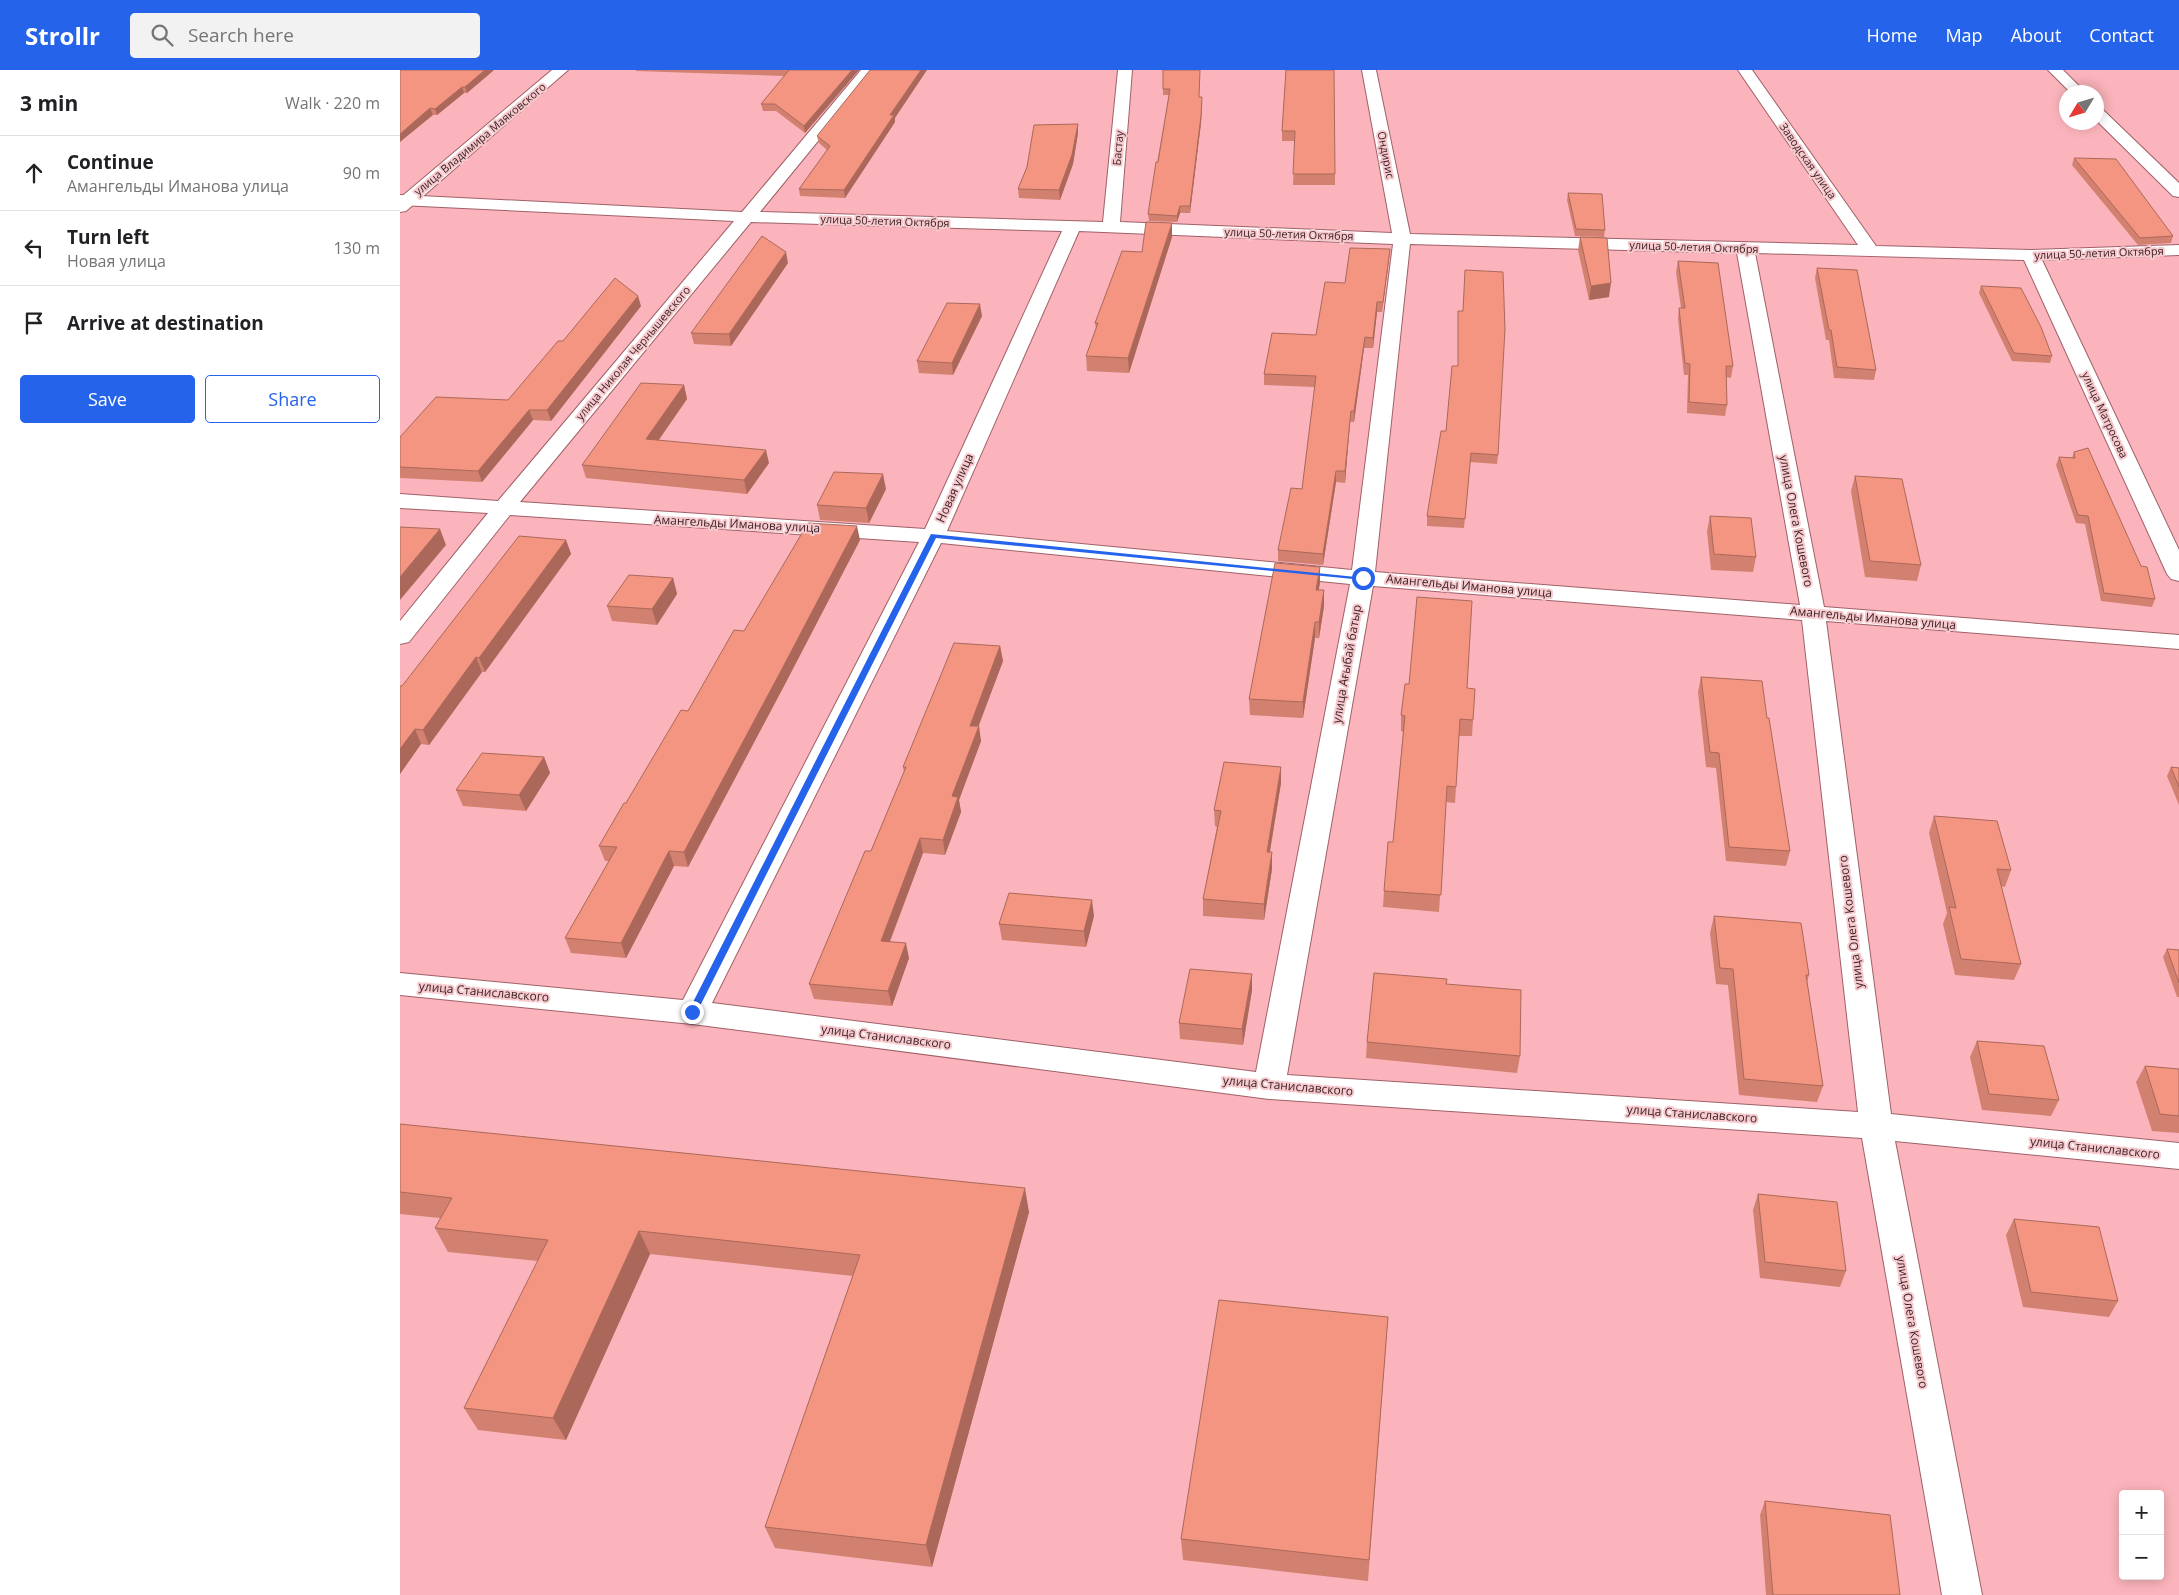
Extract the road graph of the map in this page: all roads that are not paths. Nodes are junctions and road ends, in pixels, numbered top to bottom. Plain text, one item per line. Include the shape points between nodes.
1 (561, 70) edge
2 (869, 70) edge
3 (1125, 70) edge
4 (1369, 70) edge
5 (1746, 70) edge
6 (2055, 70) edge
7 (2071, 85) edge
8 (2104, 119) edge
9 (2179, 192) edge
10 (403, 202) edge
11 (748, 217) junction
12 (1073, 226) junction
13 (1111, 227) junction
14 (1402, 239) junction
15 (1745, 249) junction
16 (2179, 250) edge
17 (1872, 251) junction
18 (2031, 255) junction
19 (400, 501) edge
20 (501, 509) junction
21 (933, 536) junction
22 (2179, 574) edge
23 (1363, 578) junction
24 (1813, 613) junction
25 (400, 637) edge
26 (2179, 642) edge
27 (400, 984) edge
28 (692, 1012) junction
29 (1269, 1086) junction
30 (1876, 1126) junction
31 (2179, 1156) edge
32 (1962, 1595) edge

1 - 10 street, улица Владимира Маяковского
2 - 11 street, улица Николая Чернышевского
3 - 13 street, Бастау
4 - 14 street, Ондирис
5 - 17 street, Заводская улица
6 - 7 street
8 - 9 street
10 - 11 street, улица 50-летия Октября
11 - 12 street, улица 50-летия Октября
11 - 20 street, улица Николая Чернышевского
12 - 13 street, улица 50-летия Октября
12 - 21 street, Новая улица
13 - 14 street, улица 50-летия Октября
14 - 15 street, улица 50-летия Октября
14 - 23 street, улица Ағыбай батыр
15 - 17 street, улица 50-летия Октября
15 - 24 street, улица Олега Кошевого
16 - 18 street, улица 50-летия Октября
17 - 18 street, улица 50-летия Октября
18 - 22 street, улица Матросова
19 - 20 street, Амангельды Иманова улица
20 - 21 street, Амангельды Иманова улица
20 - 25 street, улица Николая Чернышевского
21 - 23 street, Амангельды Иманова улица
21 - 28 street, Новая улица
23 - 24 street, Амангельды Иманова улица
23 - 29 street, улица Ағыбай батыр
24 - 26 street, Амангельды Иманова улица
24 - 30 street, улица Олега Кошевого
27 - 28 street, улица Станиславского
28 - 29 street, улица Станиславского
29 - 30 street, улица Станиславского
30 - 31 street, улица Станиславского
30 - 32 street, улица Олега Кошевого

